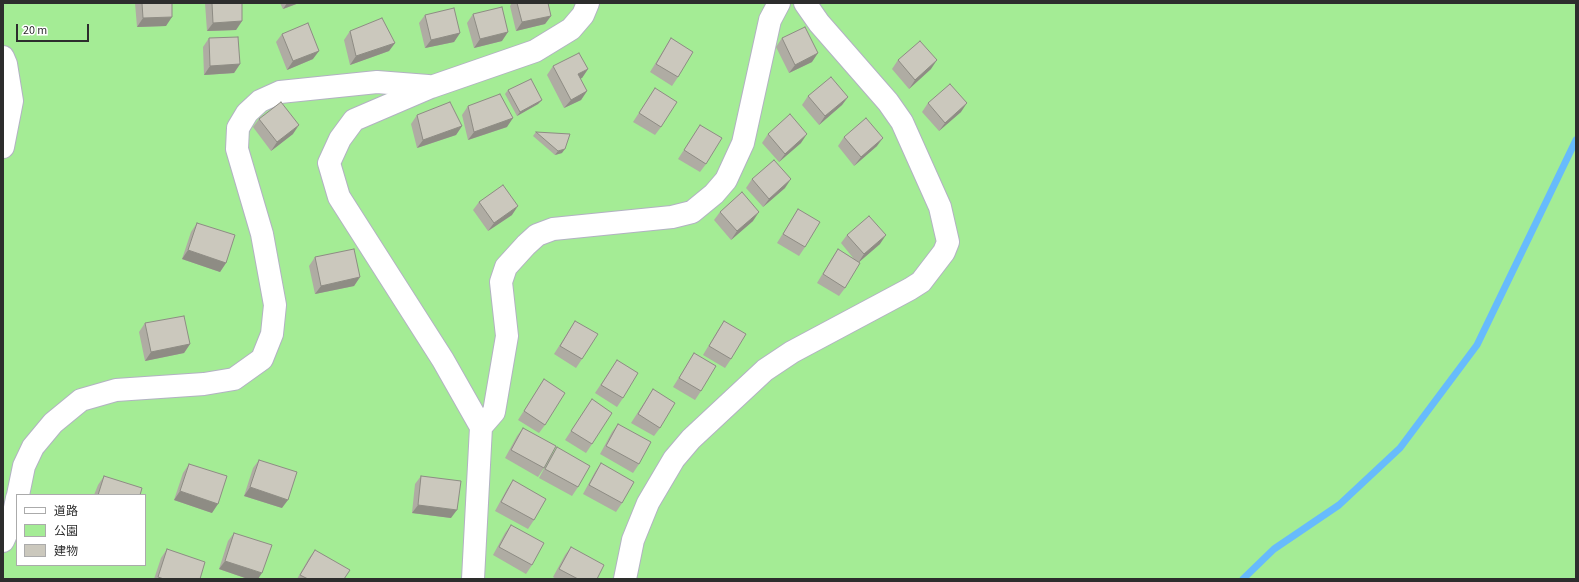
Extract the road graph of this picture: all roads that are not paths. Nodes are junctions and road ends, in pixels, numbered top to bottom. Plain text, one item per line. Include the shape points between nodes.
1 (588, 3) edge
2 (779, 3) edge
3 (805, 3) edge
4 (3, 58) edge
5 (432, 87) junction
6 (3, 147) edge
7 (481, 427) junction
8 (18, 494) edge
9 (16, 503) edge
10 (3, 541) edge
11 (473, 579) edge
12 (625, 579) edge

1 - 5 street via 583,15 571,29 535,51
2 - 7 street via 770,20 743,144 726,180 714,194 692,212 553,230 538,235 506,267 501,282 507,336 494,412
3 - 12 street via 902,122 940,207 948,242 944,252 921,282 792,352 765,370 691,439 674,459 648,503 633,540
4 - 6 street via 12,101
5 - 7 street via 354,120 340,139 329,163 339,197 443,360
5 - 8 street via 377,82 280,92 260,101 247,113 238,128 237,149 262,234 275,305 272,334 262,359 234,378 204,384 116,390 82,400 53,423 33,447 24,466
7 - 11 street
9 - 10 street via 13,518

